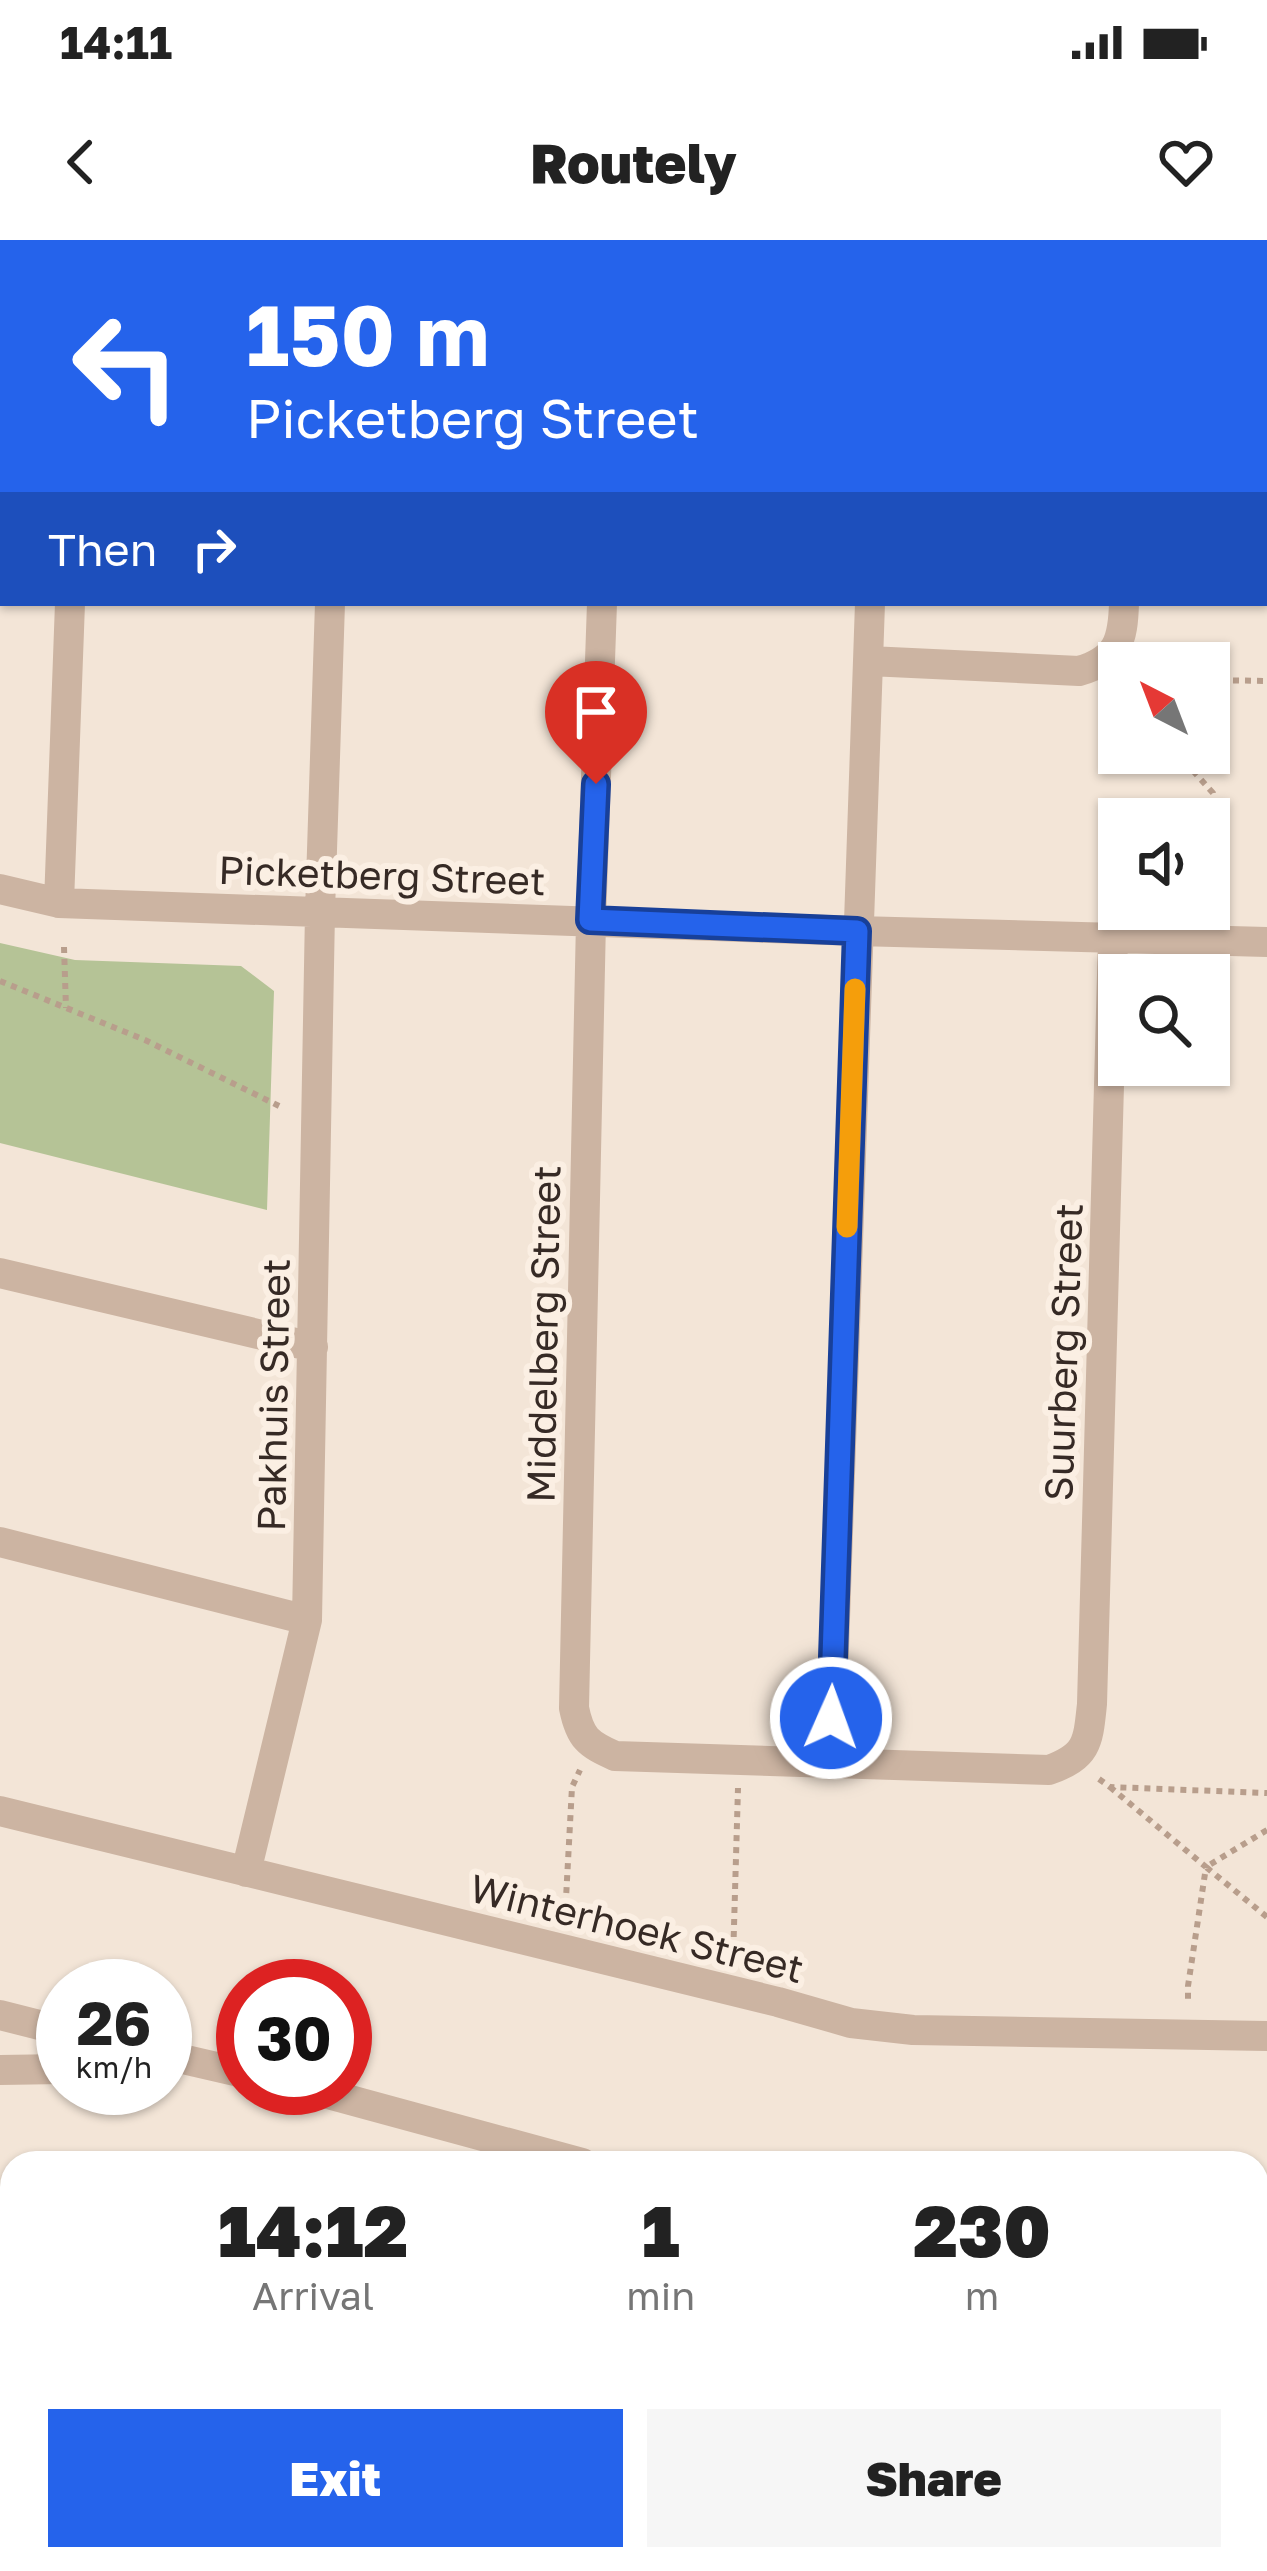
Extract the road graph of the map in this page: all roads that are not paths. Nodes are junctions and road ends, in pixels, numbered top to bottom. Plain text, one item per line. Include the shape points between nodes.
1 (70, 606) edge
2 (330, 606) edge
3 (602, 606) edge
4 (870, 606) edge
5 (1124, 606) edge
6 (869, 661) junction
7 (0, 889) edge
8 (59, 903) junction
9 (320, 912) junction
10 (590, 920) junction
11 (857, 931) junction
12 (1113, 939) junction
13 (1267, 942) edge
14 (0, 1273) edge
15 (314, 1347) junction
16 (0, 1542) edge
17 (307, 1620) junction
18 (830, 1764) junction
19 (0, 1811) edge
20 (246, 1872) junction
21 (0, 2015) edge
22 (36, 2025) edge
23 (1267, 2036) edge
24 (0, 2069) edge
25 (36, 2069) edge
26 (372, 2106) edge
27 (537, 2151) edge

1 - 8 street
2 - 9 street, Pakhuis Street
3 - 10 street, Middelberg Street
4 - 6 street
5 - 6 street via 1115,648 1094,667
6 - 11 street
7 - 8 street, Picketberg Street
8 - 9 street, Picketberg Street
9 - 10 street, Picketberg Street
9 - 15 street, Pakhuis Street
10 - 11 street, Picketberg Street
10 - 18 street, Middelberg Street via 578,1728 615,1756
11 - 12 street, Picketberg Street
11 - 18 street
12 - 13 street, Picketberg Street
12 - 18 street, Suurberg Street via 1088,1741 1073,1761 1049,1770
14 - 15 street
15 - 17 street, Pakhuis Street
16 - 17 street
17 - 20 street, Pakhuis Street
19 - 20 street, Winterhoek Street
20 - 23 street, Winterhoek Street via 851,2023
21 - 22 street
24 - 25 street
26 - 27 street

